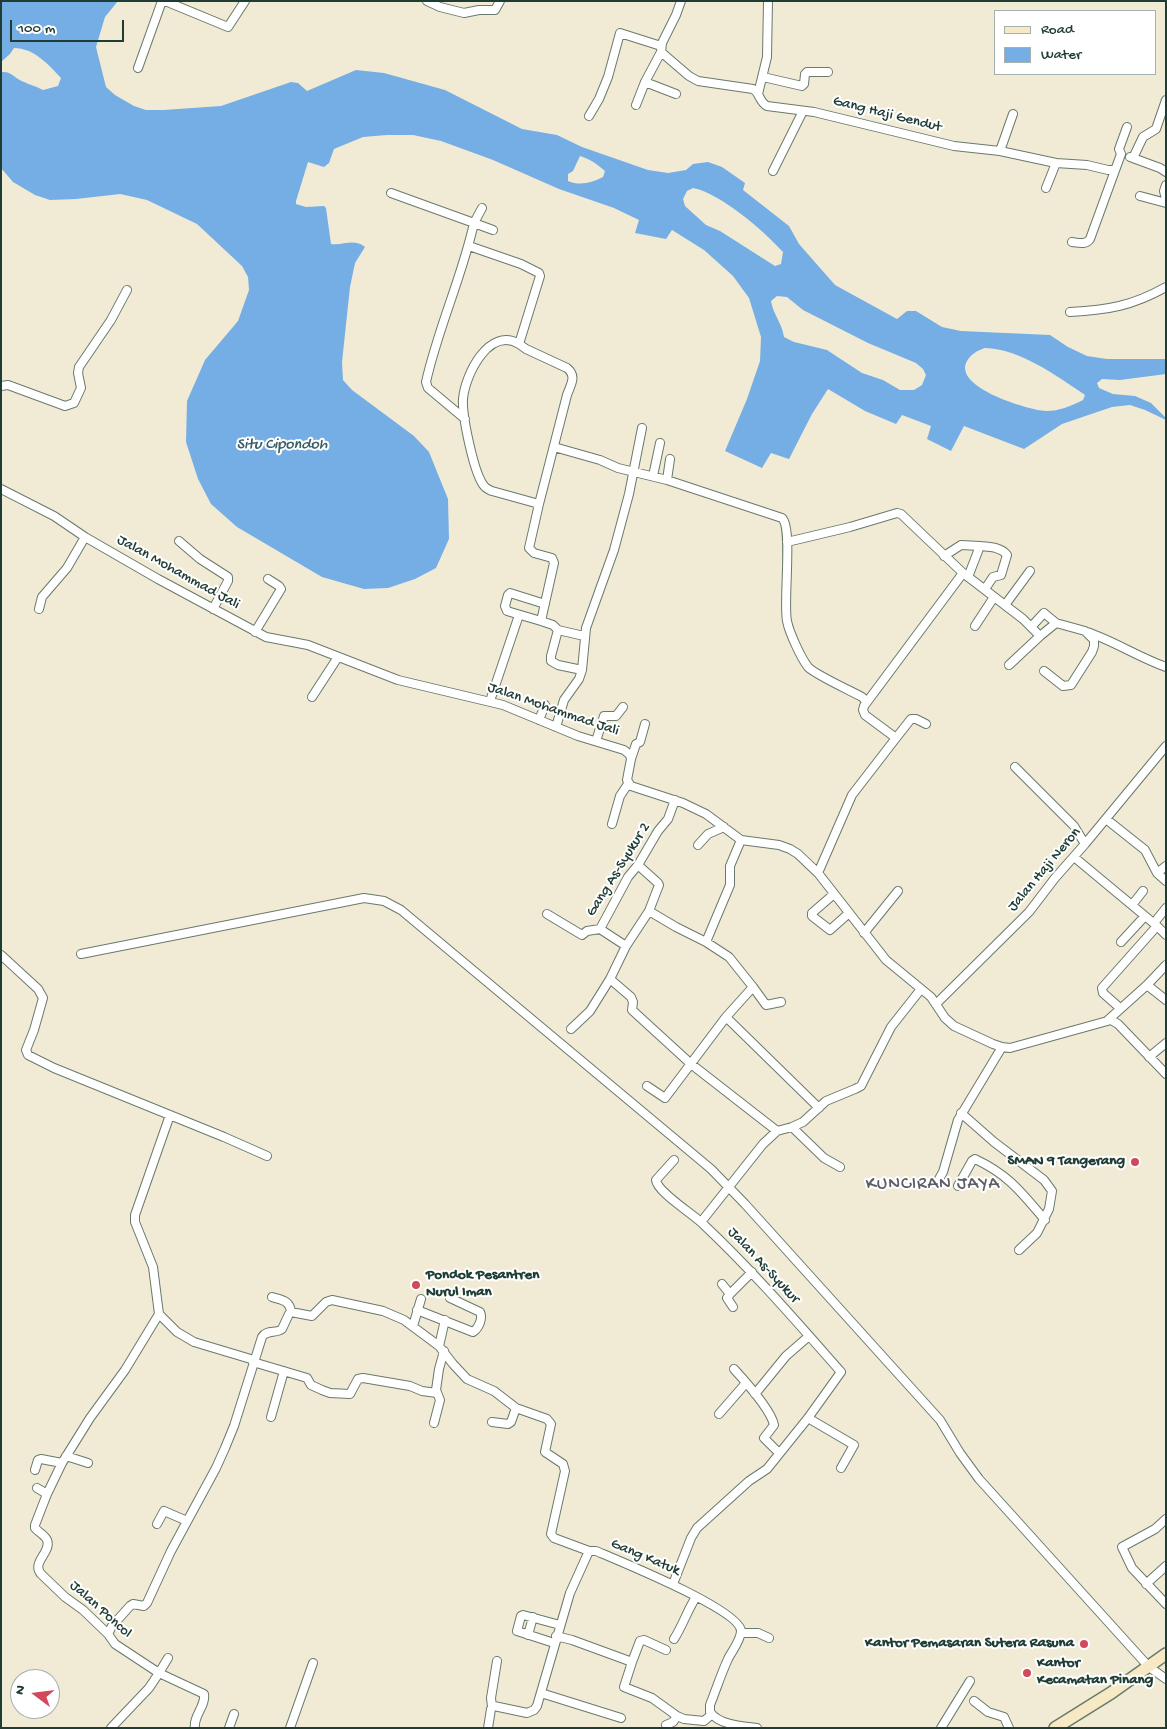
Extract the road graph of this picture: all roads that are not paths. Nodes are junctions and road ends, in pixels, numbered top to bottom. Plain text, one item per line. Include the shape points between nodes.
1 (164, 1) edge
2 (245, 1) edge
3 (427, 1) edge
4 (500, 1) edge
5 (680, 1) edge
6 (768, 1) edge
7 (661, 49) junction
8 (138, 68) dead end
9 (828, 72) dead end
10 (763, 77) junction
11 (644, 82) junction
12 (676, 94) dead end
13 (758, 94) junction
14 (1166, 100) edge
15 (636, 105) dead end
16 (803, 111) junction
17 (1013, 114) dead end
18 (589, 116) dead end
19 (1127, 127) dead end
20 (1000, 152) junction
21 (1121, 154) junction
22 (1133, 158) junction
23 (1056, 163) junction
24 (1115, 170) junction
25 (773, 171) dead end
26 (1166, 172) edge
27 (1166, 185) edge
28 (1046, 188) dead end
29 (392, 193) dead end
30 (1140, 196) dead end
31 (1166, 201) edge
32 (482, 208) dead end
33 (474, 223) junction
34 (493, 230) dead end
35 (1072, 242) dead end
36 (469, 246) junction
37 (1166, 287) edge
38 (126, 290) dead end
39 (1070, 312) dead end
40 (519, 344) junction
41 (1, 386) edge
42 (465, 419) junction
43 (642, 428) dead end
44 (660, 442) dead end
45 (554, 447) junction
46 (670, 459) dead end
47 (633, 472) junction
48 (652, 476) junction
49 (667, 480) junction
50 (1, 489) edge
51 (539, 504) junction
52 (85, 537) junction
53 (179, 541) dead end
54 (787, 542) junction
55 (980, 546) junction
56 (944, 556) junction
57 (1030, 571) dead end
58 (965, 575) junction
59 (268, 579) dead end
60 (985, 589) junction
61 (994, 597) junction
62 (545, 604) junction
63 (1005, 605) junction
64 (38, 608) dead end
65 (213, 609) junction
66 (519, 615) junction
67 (541, 621) junction
68 (1056, 623) junction
69 (975, 626) dead end
70 (1031, 627) junction
71 (558, 630) junction
72 (1085, 631) junction
73 (255, 632) junction
74 (584, 636) junction
75 (1040, 636) junction
76 (338, 657) junction
77 (1009, 665) dead end
78 (1166, 667) edge
79 (582, 670) junction
80 (1044, 671) dead end
81 (312, 697) dead end
82 (490, 701) junction
83 (867, 702) junction
84 (544, 705) dead end
85 (623, 707) dead end
86 (539, 720) junction
87 (645, 724) dead end
88 (926, 724) dead end
89 (556, 728) junction
90 (896, 738) junction
91 (596, 741) junction
92 (1166, 746) edge
93 (631, 759) junction
94 (1015, 767) dead end
95 (628, 784) junction
96 (675, 800) junction
97 (1106, 819) junction
98 (612, 824) dead end
99 (724, 827) junction
100 (741, 840) junction
101 (1085, 844) junction
102 (698, 845) dead end
103 (1074, 856) junction
104 (638, 865) junction
105 (1166, 866) edge
106 (818, 873) junction
107 (1157, 873) junction
108 (1166, 881) edge
109 (1143, 891) dead end
110 (898, 892) dead end
111 (834, 894) junction
112 (1132, 905) junction
113 (1166, 908) edge
114 (649, 911) junction
115 (849, 913) junction
116 (547, 914) dead end
117 (1145, 916) junction
118 (1155, 924) junction
119 (600, 929) junction
120 (864, 933) junction
121 (1166, 935) edge
122 (706, 942) junction
123 (1121, 942) dead end
124 (626, 946) junction
125 (81, 954) dead end
126 (1, 955) edge
127 (1166, 965) edge
128 (610, 979) junction
129 (1147, 985) junction
130 (753, 987) junction
131 (922, 988) junction
132 (1166, 1000) edge
133 (781, 1002) dead end
134 (936, 1004) junction
135 (1120, 1008) junction
136 (726, 1017) junction
137 (1108, 1020) junction
138 (571, 1029) dead end
139 (1166, 1043) edge
140 (1002, 1048) junction
141 (1149, 1057) junction
142 (692, 1064) junction
143 (1166, 1074) edge
144 (647, 1086) dead end
145 (819, 1108) junction
146 (961, 1114) junction
147 (170, 1115) junction
148 (792, 1127) junction
149 (777, 1132) junction
150 (267, 1156) dead end
151 (674, 1160) dead end
152 (840, 1167) dead end
153 (939, 1180) dead end
154 (958, 1186) dead end
155 (728, 1187) junction
156 (1045, 1220) junction
157 (701, 1222) junction
158 (1019, 1250) dead end
159 (752, 1272) junction
160 (722, 1284) dead end
161 (730, 1294) junction
162 (272, 1298) dead end
163 (450, 1298) dead end
164 (421, 1299) dead end
165 (733, 1307) dead end
166 (417, 1310) junction
167 (291, 1312) junction
168 (159, 1314) junction
169 (445, 1320) junction
170 (413, 1326) junction
171 (809, 1336) junction
172 (441, 1349) junction
173 (254, 1361) junction
174 (734, 1369) dead end
175 (284, 1371) junction
176 (746, 1383) junction
177 (437, 1393) junction
178 (755, 1394) junction
179 (516, 1408) junction
180 (719, 1414) dead end
181 (271, 1417) dead end
182 (808, 1418) junction
183 (492, 1422) dead end
184 (434, 1423) dead end
185 (779, 1453) junction
186 (64, 1460) junction
187 (88, 1463) dead end
188 (841, 1468) dead end
189 (35, 1470) dead end
190 (37, 1488) dead end
191 (47, 1494) junction
192 (1166, 1519) edge
193 (187, 1521) junction
194 (156, 1524) dead end
195 (589, 1551) junction
196 (1166, 1566) edge
197 (673, 1584) junction
198 (1146, 1584) junction
199 (696, 1597) junction
200 (1166, 1604) edge
201 (533, 1617) junction
202 (560, 1625) junction
203 (741, 1633) junction
204 (108, 1634) junction
205 (528, 1635) junction
206 (769, 1638) dead end
207 (674, 1639) dead end
208 (555, 1640) junction
209 (666, 1650) dead end
210 (1166, 1654) edge
211 (168, 1658) dead end
212 (497, 1661) dead end
213 (314, 1662) dead end
214 (632, 1662) junction
215 (1149, 1667) junction
216 (159, 1673) junction
217 (1166, 1679) edge
218 (970, 1681) dead end
219 (541, 1693) junction
220 (974, 1701) dead end
221 (492, 1707) junction
222 (234, 1714) dead end
223 (711, 1714) junction
224 (677, 1716) junction
225 (621, 1718) dead end
226 (688, 1724) edge
227 (703, 1724) edge
228 (666, 1725) dead end
229 (111, 1728) edge
230 (195, 1728) edge
231 (229, 1728) edge
232 (290, 1728) edge
233 (488, 1728) edge
234 (757, 1728) edge
235 (941, 1728) edge
236 (1009, 1728) edge
237 (1055, 1728) edge

1 - 2 street via 228,27
1 - 8 street
3 - 4 street via 464,13 495,10
5 - 7 street
6 - 10 street via 767,57
7 - 11 street
7 - 13 street, Gang Haji Gendut via 698,81 749,88
7 - 18 street via 620,33 608,77
9 - 10 street via 807,72 802,86
10 - 13 street
11 - 12 street
11 - 15 street
13 - 16 street, Gang Haji Gendut via 767,106
14 - 22 street via 1156,129 1143,137
16 - 20 street, Gang Haji Gendut via 954,146
16 - 25 street
17 - 20 street
19 - 21 street via 1119,148
20 - 23 street, Gang Haji Gendut
21 - 22 street
21 - 24 street
22 - 26 street
23 - 24 street, Gang Haji Gendut
23 - 28 street
24 - 35 street via 1090,239 1084,244
27 - 31 street
29 - 33 street
30 - 31 street
32 - 33 street
33 - 34 street
33 - 36 street
36 - 40 street via 539,273 540,279
36 - 42 street via 426,382 428,388
37 - 39 street via 1130,304 1105,310
38 - 41 street via 111,320 79,367 81,388 74,404 65,406 8,385
40 - 42 street via 504,339 482,353 473,367 463,396
40 - 45 street via 572,372
42 - 51 street via 476,470 486,487
43 - 47 street
44 - 48 street
45 - 47 street
45 - 51 street
46 - 49 street
47 - 48 street
47 - 74 street via 614,550
48 - 49 street
49 - 54 street via 782,518
50 - 52 street, Jalan Mohammad Jali via 54,516
51 - 62 street via 530,548 534,553 552,558 554,563
52 - 64 street via 67,568 42,597
52 - 65 street, Jalan Mohammad Jali
53 - 65 street via 228,578
54 - 56 street via 897,513
54 - 83 street via 785,610 790,634 809,668
55 - 56 street via 962,545
55 - 58 street
55 - 60 street via 1000,549 1007,554 1001,575 993,577
56 - 58 street
57 - 63 street
58 - 60 street
58 - 83 street
59 - 73 street via 280,589
60 - 61 street
61 - 63 street
61 - 69 street
62 - 66 street via 510,593 505,609
62 - 67 street
63 - 70 street
65 - 73 street, Jalan Mohammad Jali
66 - 67 street
66 - 82 street
67 - 71 street
68 - 70 street via 1044,613
68 - 72 street
68 - 75 street
70 - 75 street
71 - 74 street
71 - 79 street via 551,661
72 - 78 street
72 - 80 street via 1094,640 1094,646 1071,685 1062,686
73 - 76 street, Jalan Mohammad Jali via 274,640 308,645
74 - 79 street
75 - 77 street
76 - 81 street
76 - 82 street, Jalan Mohammad Jali via 398,680
79 - 89 street via 564,700
82 - 86 street, Jalan Mohammad Jali
83 - 90 street via 863,710 865,715
84 - 86 street
85 - 91 street via 616,716 604,716
86 - 89 street, Jalan Mohammad Jali
87 - 93 street
88 - 90 street via 911,719
89 - 91 street, Jalan Mohammad Jali
90 - 106 street via 852,795
91 - 93 street, Jalan Mohammad Jali via 624,750
92 - 97 street, Jalan Haji Neron
93 - 95 street
94 - 101 street via 1074,826
95 - 96 street
95 - 98 street via 620,796
96 - 99 street via 706,814
96 - 104 street, Gang As-Syukur 2 via 668,819
97 - 101 street, Jalan Haji Neron
97 - 107 street via 1145,850
99 - 100 street
99 - 102 street via 708,834
100 - 106 street via 790,849
100 - 122 street via 730,866 730,885
101 - 103 street, Jalan Haji Neron
103 - 112 street
103 - 134 street, Jalan Haji Neron via 1029,912
104 - 114 street via 659,885
104 - 119 street, Gang As-Syukur 2
105 - 107 street
106 - 111 street
107 - 108 street
109 - 112 street
110 - 120 street
111 - 115 street
111 - 115 street via 812,916 830,930
112 - 117 street
113 - 118 street
114 - 122 street
114 - 124 street
115 - 120 street
116 - 119 street, Gang As-Syukur 2 via 582,935
117 - 118 street
117 - 123 street
118 - 121 street
118 - 135 street via 1102,988 1102,993
119 - 124 street
120 - 131 street via 886,960
122 - 130 street via 729,957
124 - 128 street
125 - 155 street via 364,898 384,901 408,916 711,1169
126 - 147 street via 38,989 43,998 26,1050 28,1055
127 - 129 street
128 - 138 street via 590,1010
128 - 142 street via 630,996 632,1010
129 - 132 street
129 - 135 street
130 - 133 street via 766,1005
130 - 136 street
131 - 134 street
131 - 145 street via 891,1028 861,1086 826,1101
134 - 140 street via 954,1026
135 - 137 street
136 - 142 street
136 - 145 street
137 - 140 street via 1018,1047
137 - 141 street via 1118,1024
139 - 141 street
140 - 146 street
141 - 143 street
142 - 144 street via 665,1098
142 - 149 street
145 - 148 street
146 - 153 street
146 - 156 street via 1050,1187 1052,1195
147 - 150 street
147 - 168 street via 135,1215 153,1267
148 - 149 street
148 - 152 street via 824,1158
149 - 155 street
151 - 157 street, Jalan As-Syukur via 655,1182
154 - 156 street via 975,1159 1011,1181
155 - 157 street
155 - 215 street via 940,1420 979,1479
156 - 158 street
157 - 159 street, Jalan As-Syukur
159 - 161 street
159 - 171 street, Jalan As-Syukur
160 - 161 street
161 - 165 street via 727,1300
162 - 167 street via 288,1302
163 - 169 street via 480,1312 481,1319 474,1332
164 - 166 street
166 - 169 street
166 - 170 street
167 - 170 street via 312,1316 332,1300 383,1311
167 - 173 street via 282,1329 264,1334
168 - 173 street via 194,1342
168 - 186 street via 126,1370
169 - 172 street
170 - 172 street
171 - 178 street via 786,1356
171 - 182 street, Jalan As-Syukur via 841,1372
172 - 177 street
172 - 179 street via 467,1379 494,1391
173 - 175 street
173 - 193 street via 225,1448
174 - 176 street
175 - 177 street via 307,1378 314,1386 330,1393 350,1394 357,1381 363,1378
175 - 181 street
176 - 178 street
176 - 180 street
177 - 184 street via 440,1400
178 - 185 street via 773,1419 774,1425 764,1438
179 - 183 street via 512,1422
179 - 195 street via 550,1421 545,1452 565,1467 551,1534
182 - 185 street, Jalan As-Syukur
182 - 188 street via 854,1445
185 - 197 street, Jalan As-Syukur via 767,1468 697,1528
186 - 187 street
186 - 189 street via 38,1460
186 - 191 street
190 - 191 street
191 - 204 street, Jalan Poncol via 35,1525 47,1543 38,1570
192 - 198 street via 1155,1529 1122,1547 1132,1568
193 - 194 street via 164,1511
193 - 204 street via 147,1603 130,1606
195 - 197 street, Gang Katuk via 596,1551
195 - 202 street, Gang Katuk
196 - 198 street
197 - 199 street, Gang Katuk
198 - 200 street
199 - 203 street, Gang Katuk via 737,1624
199 - 207 street
201 - 202 street
201 - 205 street
201 - 205 street via 522,1615 519,1623 517,1631
202 - 208 street, Gang Katuk
203 - 206 street via 758,1633
203 - 223 street via 710,1705
204 - 216 street, Jalan Poncol via 122,1649
205 - 208 street
208 - 214 street via 572,1640
208 - 219 street, Gang Katuk
209 - 214 street via 640,1641
210 - 215 main road
211 - 216 street
212 - 221 street
213 - 232 street
214 - 224 street via 622,1690 652,1698
215 - 217 street
215 - 237 main road
216 - 229 street
216 - 230 street, Jalan Poncol via 204,1694
218 - 235 street
219 - 221 street, Gang Katuk via 537,1706 531,1712
219 - 225 street
220 - 236 street via 988,1712 1004,1717
221 - 233 street
222 - 231 street
223 - 227 street
223 - 234 street via 730,1724
224 - 226 street
224 - 228 street
226 - 227 street

